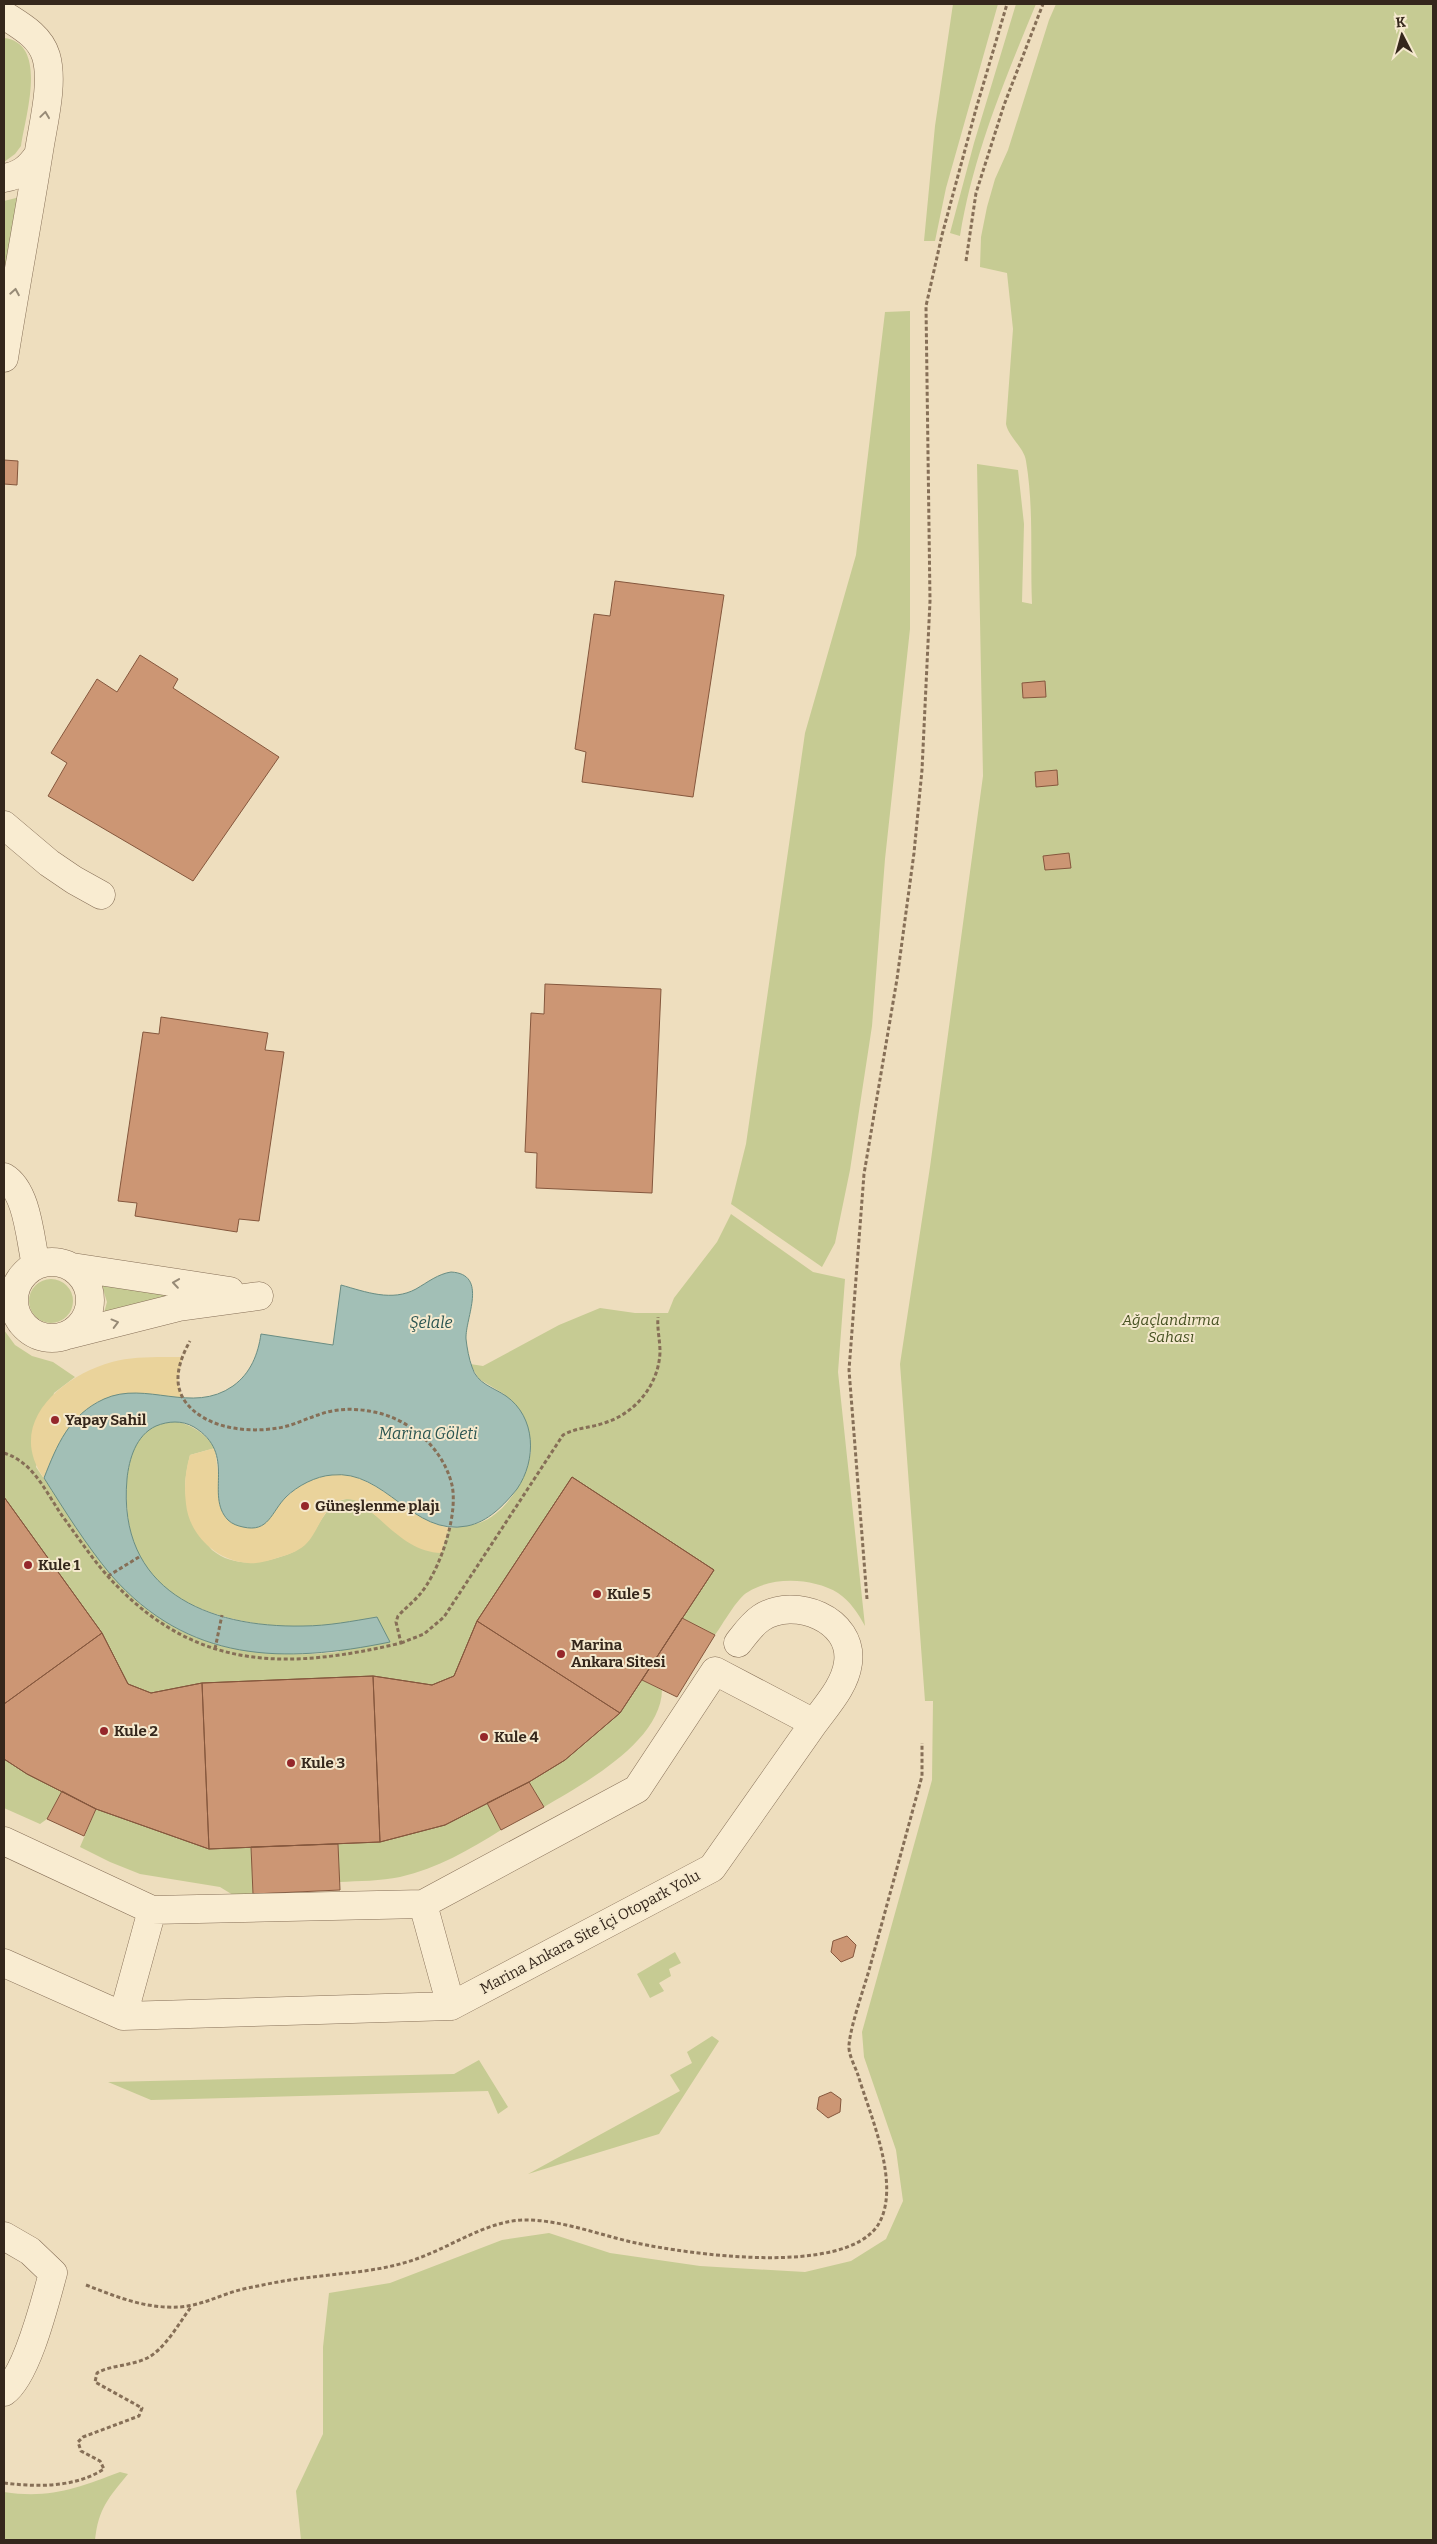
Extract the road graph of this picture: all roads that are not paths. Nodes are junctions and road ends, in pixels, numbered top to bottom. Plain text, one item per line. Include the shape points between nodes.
1 (4, 15) edge
2 (38, 155) junction
3 (4, 178) edge
4 (4, 358) edge
5 (4, 825) edge
6 (101, 895) dead end
7 (4, 1178) edge
8 (36, 1266) junction
9 (72, 1267) junction
10 (68, 1335) junction
11 (738, 1643) dead end
12 (814, 1723) junction
13 (4, 1841) edge
14 (423, 1904) junction
15 (152, 1910) junction
16 (4, 1963) edge
17 (451, 2006) junction
18 (123, 2016) junction
19 (4, 2236) edge
20 (4, 2392) edge

2 -> 1 street via 48,86 47,57 39,40
2 - 3 street via 29,168 16,176
4 -> 2 street
5 - 6 street via 49,863
7 - 8 street via 14,1183 20,1195
8 - 9 street via 54,1262
8 - 10 street via 17,1284 15,1310 20,1322 42,1337
9 - 10 street via 87,1285 90,1308 78,1328
10 -> 9 street via 178,1307 259,1296
11 - 12 street, Marina Ankara Site İçi Otopark Yolu via 762,1617 778,1611 805,1611 830,1622 846,1645 848,1662 838,1690
12 - 14 street via 715,1671 637,1789
12 - 17 street, Marina Ankara Site İçi Otopark Yolu via 712,1868
13 - 15 street
14 - 15 street
14 - 17 street
15 - 18 street
16 - 18 street, Marina Ankara Site İçi Otopark Yolu
17 - 18 street, Marina Ankara Site İçi Otopark Yolu
19 - 20 street via 30,2251 53,2273 22,2369 12,2386

